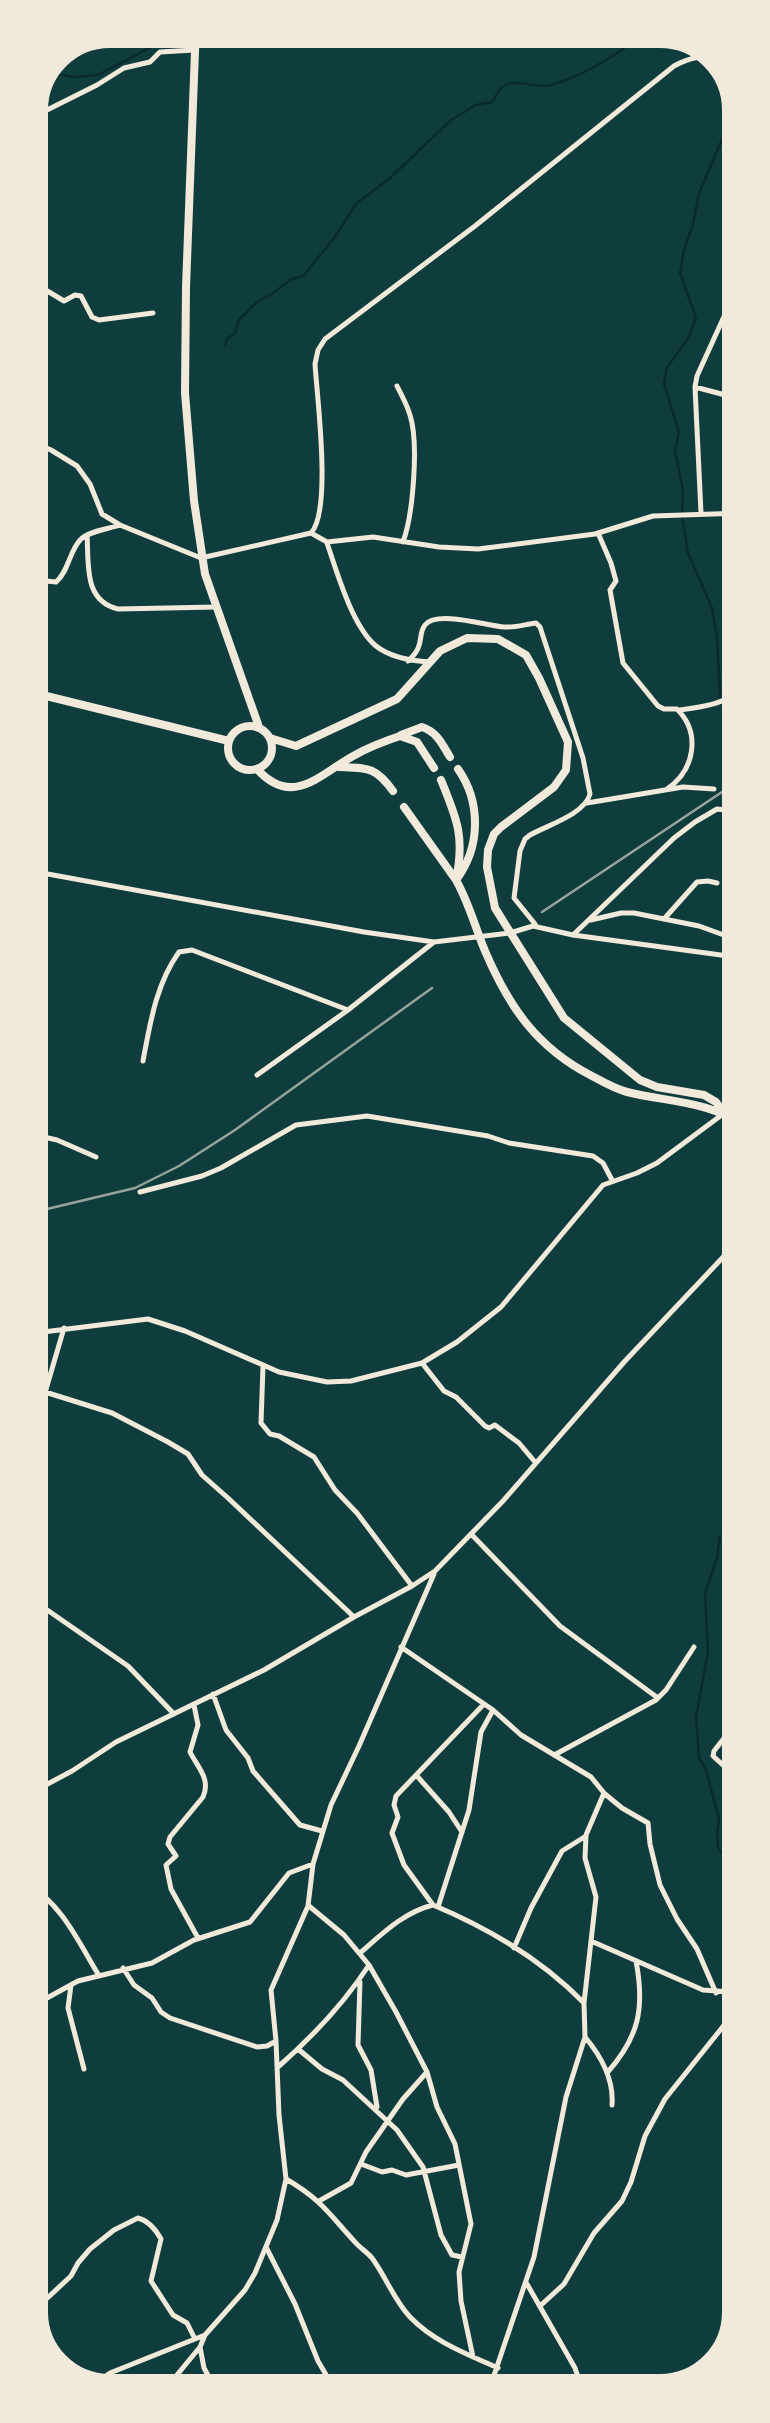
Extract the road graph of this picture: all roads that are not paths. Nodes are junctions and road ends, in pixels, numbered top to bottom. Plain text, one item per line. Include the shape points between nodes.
1 (195, 43) edge
2 (195, 50) junction
3 (699, 56) edge
4 (43, 112) edge
5 (43, 285) edge
6 (44, 288) junction
7 (43, 292) edge
8 (728, 306) edge
9 (153, 313) dead end
10 (397, 386) dead end
11 (695, 386) junction
12 (728, 396) edge
13 (43, 447) edge
14 (728, 513) edge
15 (701, 514) junction
16 (120, 525) junction
17 (311, 532) junction
18 (598, 534) junction
19 (87, 536) junction
20 (327, 542) junction
21 (403, 542) junction
22 (202, 558) junction
23 (43, 581) edge
24 (216, 606) junction
25 (408, 660) junction
26 (430, 662) junction
27 (43, 695) edge
28 (728, 698) edge
29 (679, 710) junction
30 (259, 727) junction
31 (400, 736) junction
32 (270, 738) junction
33 (228, 742) junction
34 (450, 757) dead end
35 (338, 767) junction
36 (434, 768) dead end
37 (458, 769) dead end
38 (257, 770) junction
39 (441, 780) dead end
40 (667, 789) junction
41 (714, 789) dead end
42 (393, 790) dead end
43 (588, 803) junction
44 (404, 806) dead end
45 (728, 811) edge
46 (43, 873) edge
47 (456, 880) junction
48 (717, 883) dead end
49 (664, 919) junction
50 (588, 921) junction
51 (538, 927) junction
52 (510, 932) junction
53 (573, 935) junction
54 (479, 937) junction
55 (728, 937) edge
56 (434, 942) junction
57 (728, 956) edge
58 (348, 1010) junction
59 (142, 1061) dead end
60 (258, 1075) dead end
61 (724, 1113) junction
62 (728, 1116) edge
63 (43, 1136) edge
64 (96, 1157) dead end
65 (612, 1180) junction
66 (140, 1192) dead end
67 (728, 1252) edge
68 (64, 1328) junction
69 (43, 1331) edge
70 (422, 1363) junction
71 (264, 1366) junction
72 (45, 1392) junction
73 (43, 1399) edge
74 (536, 1462) junction
75 (472, 1534) junction
76 (436, 1571) junction
77 (412, 1586) junction
78 (43, 1607) edge
79 (354, 1616) junction
80 (401, 1646) junction
81 (694, 1648) dead end
82 (213, 1694) junction
83 (658, 1698) junction
84 (194, 1704) junction
85 (484, 1704) junction
86 (492, 1710) junction
87 (174, 1714) junction
88 (728, 1734) edge
89 (556, 1754) junction
90 (724, 1766) dead end
91 (416, 1775) junction
92 (43, 1786) edge
93 (604, 1793) junction
94 (322, 1831) junction
95 (462, 1832) junction
96 (586, 1836) junction
97 (313, 1864) junction
98 (43, 1893) edge
99 (308, 1906) junction
100 (435, 1906) junction
101 (198, 1938) junction
102 (591, 1942) junction
103 (514, 1948) junction
104 (360, 1953) junction
105 (636, 1961) junction
106 (369, 1965) junction
107 (123, 1968) junction
108 (98, 1974) junction
109 (360, 1979) junction
110 (71, 1984) junction
111 (716, 1992) junction
112 (728, 1992) edge
113 (43, 2000) edge
114 (584, 2004) junction
115 (728, 2020) edge
116 (585, 2038) junction
117 (276, 2041) junction
118 (298, 2049) junction
119 (276, 2068) junction
120 (84, 2069) dead end
121 (427, 2072) junction
122 (607, 2073) junction
123 (612, 2105) dead end
124 (378, 2110) junction
125 (388, 2120) junction
126 (360, 2163) junction
127 (460, 2165) junction
128 (425, 2173) junction
129 (286, 2179) junction
130 (319, 2201) junction
131 (266, 2248) junction
132 (462, 2256) junction
133 (527, 2284) junction
134 (43, 2302) edge
135 (540, 2306) junction
136 (205, 2335) junction
137 (196, 2339) junction
138 (200, 2347) junction
139 (473, 2357) junction
140 (498, 2368) junction
141 (102, 2379) edge
142 (173, 2380) edge
143 (211, 2380) edge
144 (329, 2380) edge
145 (493, 2380) edge
146 (579, 2380) edge

1 - 2 highway
2 - 4 street via 160,52
2 - 22 highway via 185,393
3 - 17 street via 674,66 325,339 315,364 322,496
5 - 6 street
6 - 7 street
6 - 9 street via 64,301 81,296 100,320
8 - 11 street
10 - 21 street via 412,424 414,477
11 - 12 street
11 - 15 street
13 - 16 street via 76,466 100,512
14 - 15 street
15 - 18 street via 653,516
16 - 19 street
16 - 22 street
17 - 20 street
17 - 22 street
18 - 21 street via 470,550
18 - 29 street via 616,581 610,590 622,663 658,706
19 - 23 street via 62,578
19 - 24 street via 90,587 109,607
20 - 21 street
20 - 25 street via 344,593 370,638
22 - 24 highway
24 - 30 highway
25 - 26 street
25 - 43 street via 428,622 536,623 583,758
26 - 32 highway via 397,699 296,746
26 - 52 highway via 466,638 498,639 526,654 568,742 561,779 501,826 488,850 495,908
27 - 33 highway
28 - 29 street
29 - 40 street via 690,729 690,759
30 - 32 highway
30 - 33 highway via 243,726
31 - 34 highway via 430,730
31 - 35 highway
31 - 36 highway via 418,742
32 - 38 highway via 270,759
33 - 38 highway via 236,766
35 - 38 highway via 290,788
35 - 42 highway via 370,768
37 - 47 highway via 469,785 476,826 467,866
39 - 47 highway via 458,822 462,855
40 - 41 street
40 - 43 street
43 - 51 street via 525,839 514,898
44 - 47 highway
45 - 50 street via 718,809 674,838
46 - 56 street
47 - 54 highway
48 - 49 street via 696,882
49 - 50 street via 622,913
49 - 55 street
50 - 53 street
51 - 52 street
51 - 53 street
52 - 54 street
52 - 61 highway via 564,1018 648,1084 710,1098
53 - 57 street
54 - 56 street
54 - 61 highway via 517,1010 568,1063 622,1091
56 - 58 street
58 - 59 street via 192,950 180,952 153,1008
58 - 60 street
61 - 62 highway
61 - 65 street via 638,1173
63 - 64 street
65 - 66 street via 593,1156 366,1116 296,1125 222,1168
65 - 70 street via 501,1307
67 - 74 street
68 - 69 street
68 - 71 street via 148,1319
68 - 72 street
70 - 71 street via 328,1382
70 - 74 street via 444,1391 485,1426 504,1430
71 - 77 street via 262,1424 314,1457
72 - 73 street
72 - 79 street via 112,1413 188,1454 207,1481
74 - 75 street
75 - 76 street
75 - 83 street via 560,1626
76 - 77 street
76 - 80 street
77 - 79 street
78 - 87 street via 128,1666
79 - 82 street
80 - 85 street
80 - 94 street
81 - 83 street
82 - 84 street
82 - 94 street via 252,1770 300,1824
83 - 89 street
84 - 87 street
84 - 101 street via 198,1725 190,1752 206,1790 170,1838 176,1856 166,1868 172,1894
85 - 86 street
85 - 91 street
86 - 89 street
86 - 95 street via 481,1732
87 - 92 street
88 - 90 street via 714,1751
89 - 93 street
91 - 95 street
91 - 100 street via 396,1796 392,1833 404,1866
93 - 96 street
93 - 111 street via 648,1823 660,1885
94 - 97 street
95 - 100 street
96 - 102 street via 596,1897
96 - 103 street via 562,1851
97 - 99 street
97 - 101 street via 288,1873 253,1920
98 - 108 street
99 - 104 street
99 - 117 street via 271,1990
100 - 103 street
100 - 104 street via 402,1918
101 - 107 street via 152,1963
102 - 105 street
102 - 114 street
103 - 114 street via 555,1974
104 - 106 street
105 - 111 street
105 - 122 street via 638,2014
106 - 109 street
106 - 121 street
107 - 108 street
107 - 117 street via 166,2016 253,2046
108 - 110 street
109 - 118 street
109 - 124 street via 358,2045 371,2070
110 - 113 street
110 - 120 street via 68,2008
111 - 112 street
114 - 116 street
115 - 135 street via 665,2099 622,2201 594,2232 564,2284
116 - 122 street
116 - 133 street
117 - 119 street
118 - 119 street
118 - 124 street
119 - 129 street
121 - 125 street
121 - 127 street
122 - 123 street
124 - 125 street
125 - 126 street
125 - 128 street
126 - 128 street via 382,2172
126 - 130 street via 347,2186
127 - 128 street
127 - 132 street via 471,2224
128 - 132 street via 442,2238 452,2255
129 - 130 street
129 - 131 street
130 - 139 street via 371,2257 408,2314
131 - 136 street via 245,2290
131 - 144 street
132 - 139 street via 461,2300
133 - 135 street
133 - 140 street
134 - 137 street via 90,2249 138,2218 161,2239 151,2280
135 - 146 street
136 - 137 street
136 - 138 street
137 - 141 street
138 - 142 street
138 - 143 street
139 - 140 street
140 - 145 street

